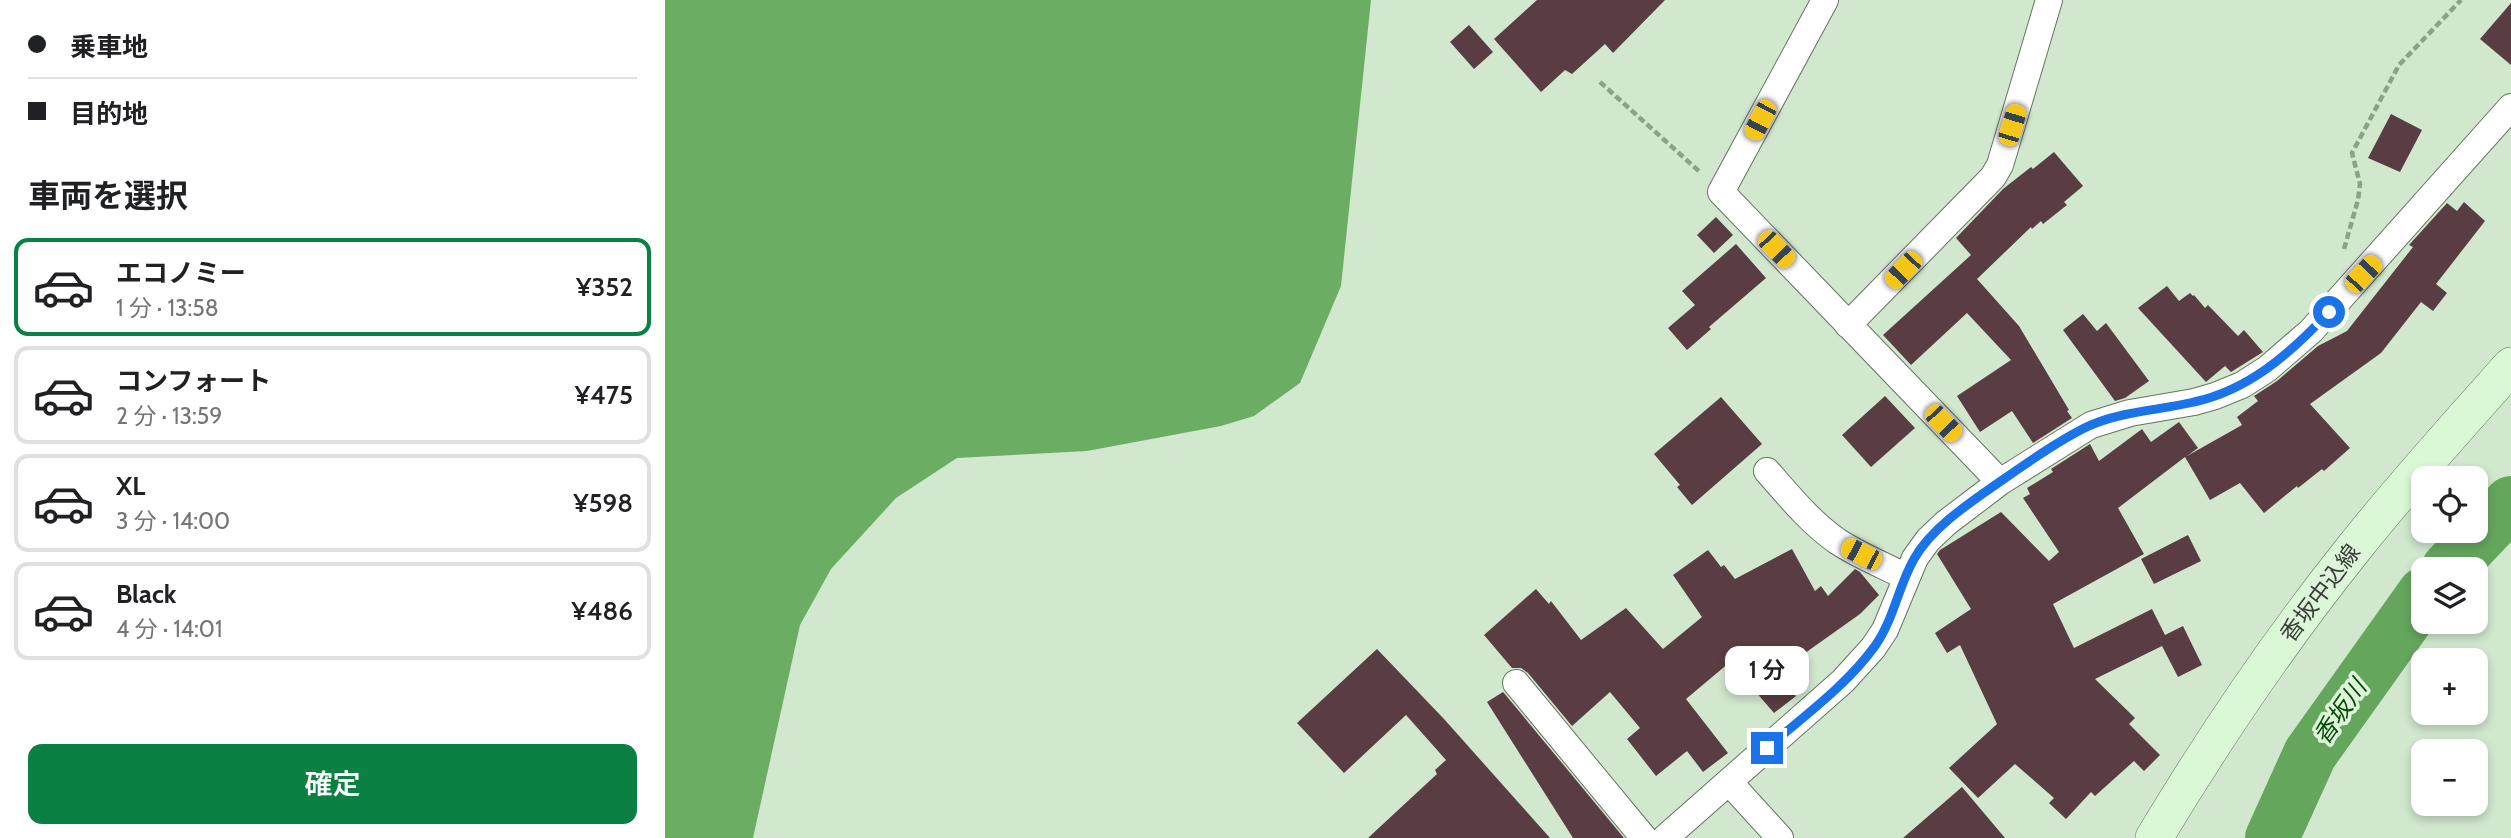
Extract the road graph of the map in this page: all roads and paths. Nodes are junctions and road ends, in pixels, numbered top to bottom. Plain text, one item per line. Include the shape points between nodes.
1 (1825, 0) edge
2 (2049, 0) edge
3 (2461, 0) edge
4 (1601, 82) dead end
5 (2511, 107) edge
6 (1684, 158) dead end
7 (2339, 257) dead end
8 (1848, 325) junction
9 (2511, 366) edge
10 (1767, 471) dead end
11 (2000, 482) junction
12 (1906, 577) junction
13 (1516, 683) dead end
14 (1729, 782) junction
15 (1644, 838) edge
16 (1665, 838) edge
17 (1780, 838) edge
18 (2154, 838) edge

1 - 8 street via 1721,192
2 - 8 street via 1993,177
3 - 7 path via 2399,65 2352,153 2360,184
4 - 6 path
5 - 11 street via 2311,331 2267,369 2215,396 2091,425
8 - 11 street
9 - 18 main road, 香坂中込線 via 2353,549 2282,643
10 - 12 street via 1803,513 1839,542
11 - 12 street via 1929,540
12 - 14 street via 1873,648 1843,681
13 - 15 street
14 - 16 street
14 - 17 street

